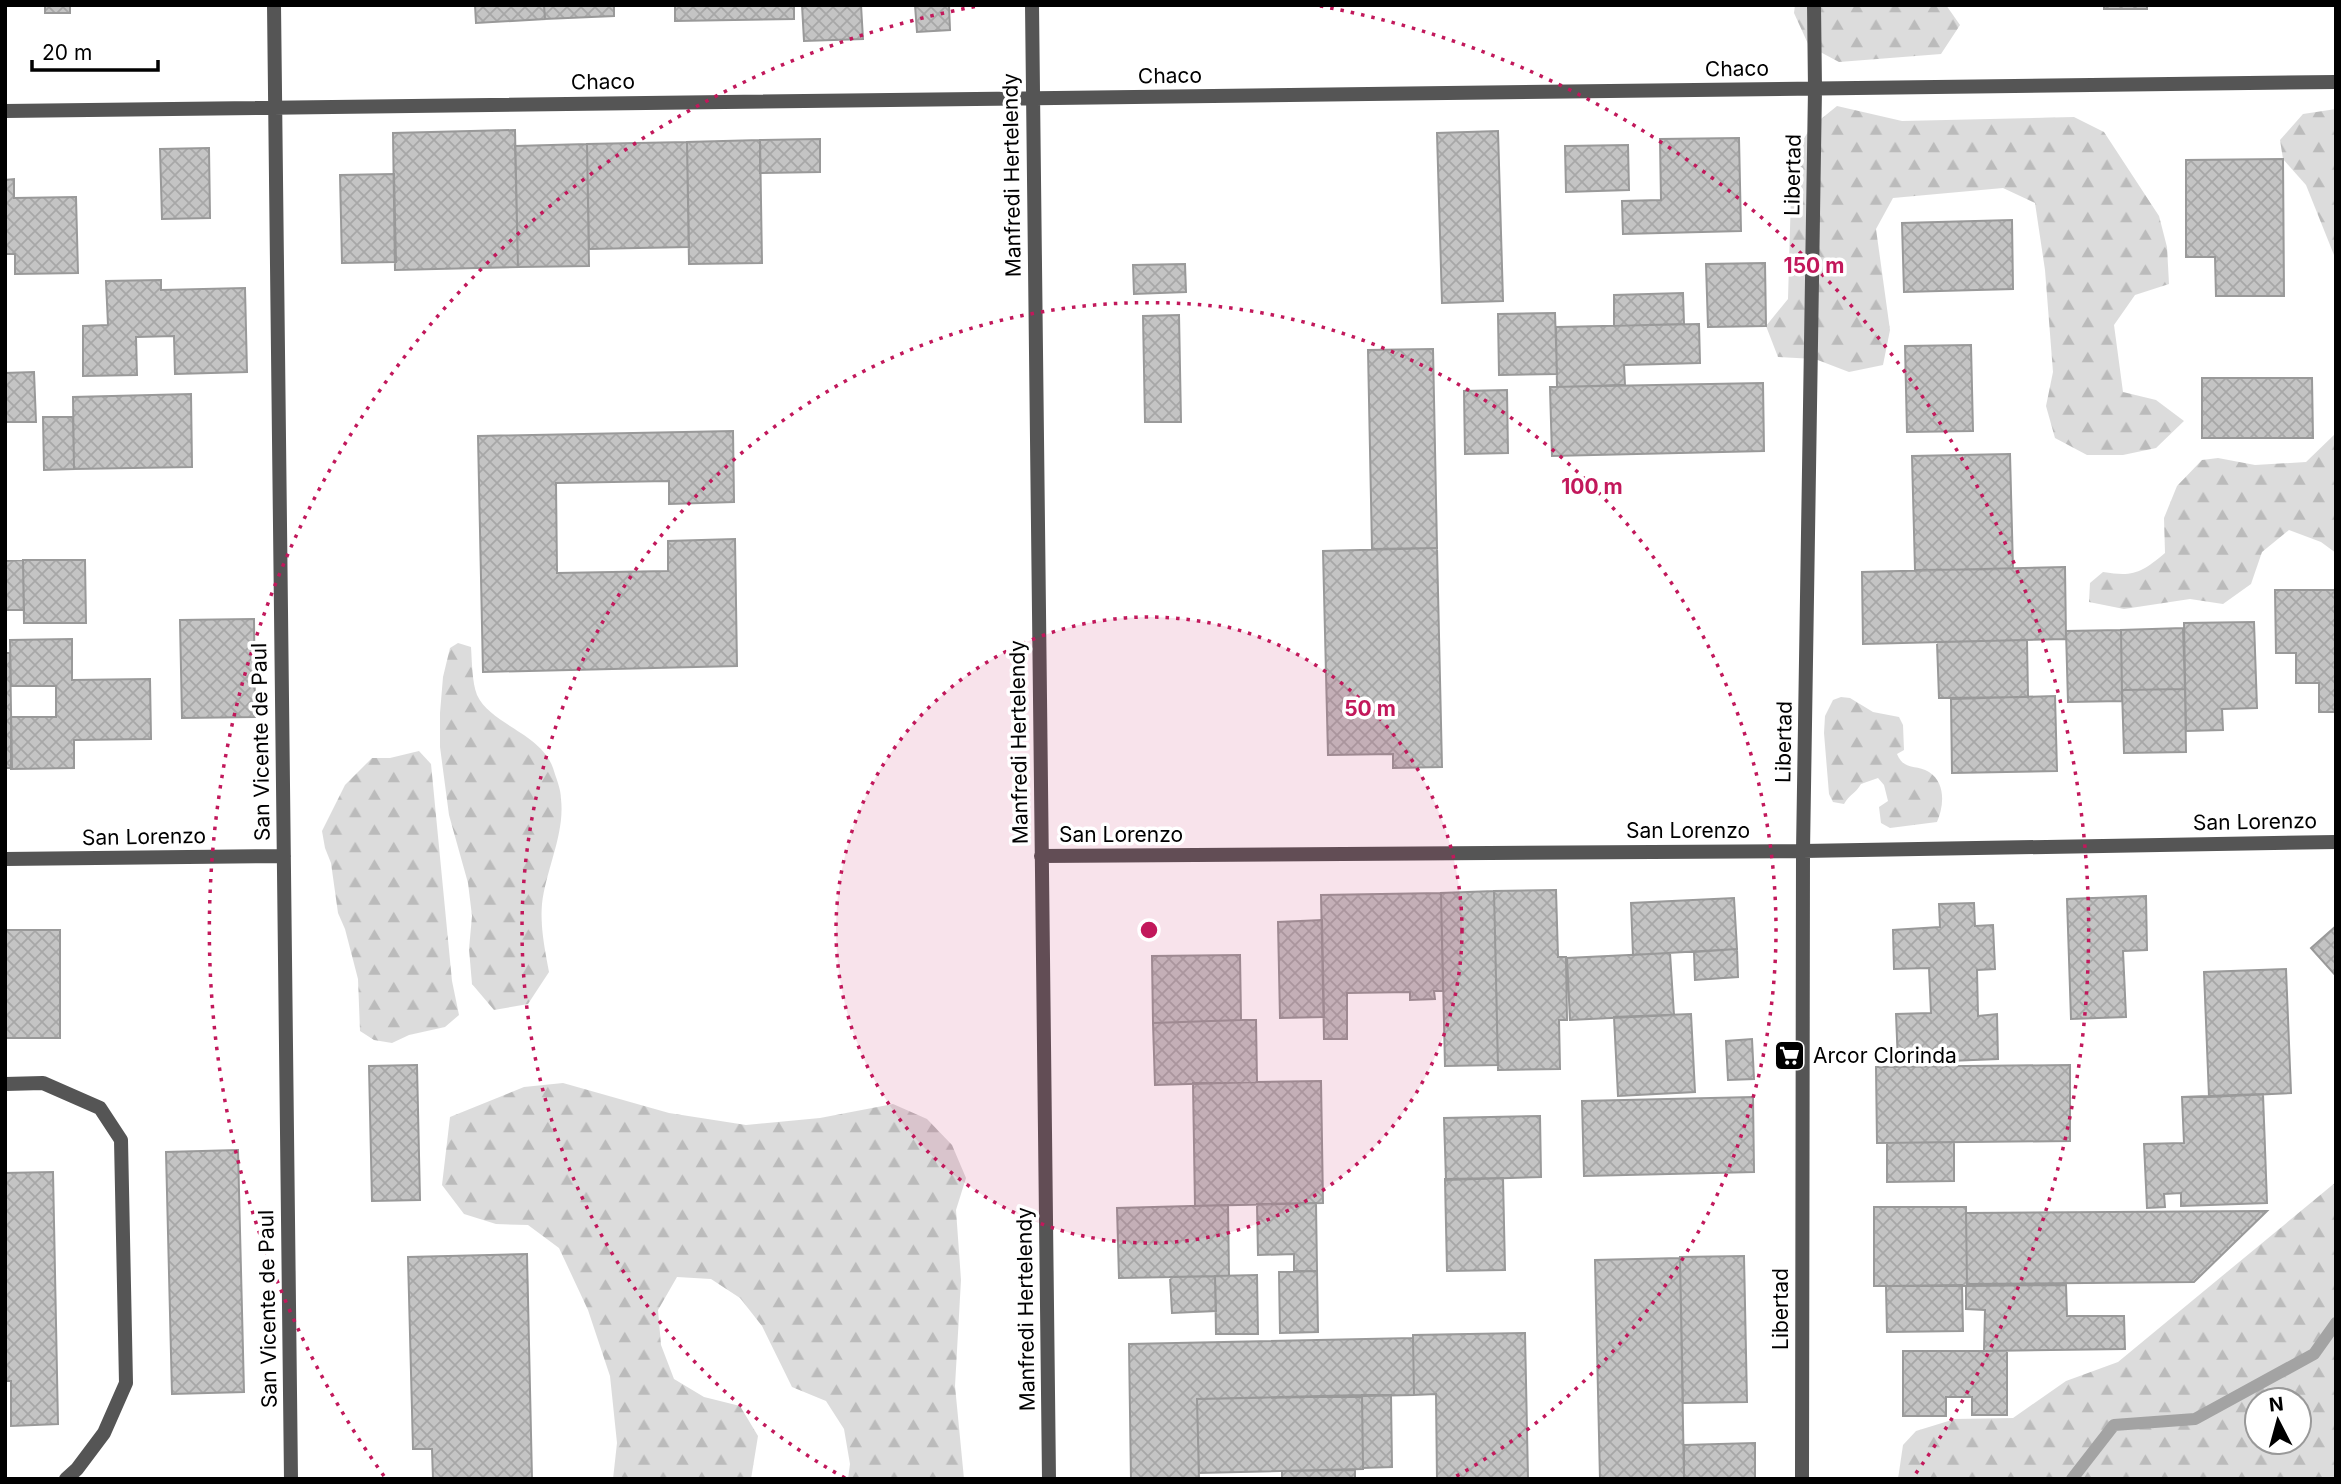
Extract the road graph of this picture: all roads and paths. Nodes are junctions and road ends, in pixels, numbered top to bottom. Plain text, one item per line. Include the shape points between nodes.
1 (274, 5) edge
2 (1031, 5) edge
3 (1814, 5) edge
4 (2336, 82) edge
5 (1815, 89) junction
6 (1032, 98) junction
7 (275, 107) junction
8 (5, 111) edge
9 (2336, 842) edge
10 (1803, 851) junction
11 (284, 856) junction
12 (1041, 856) junction
13 (5, 859) edge
14 (5, 1084) edge
15 (66, 1479) edge
16 (291, 1479) edge
17 (1049, 1479) edge
18 (1802, 1479) edge

1 - 7 street, San Vicente de Paul
2 - 6 street, Manfredi Hertelendy
3 - 5 street, Libertad
4 - 5 street, Chaco
5 - 6 street, Chaco
5 - 10 street, Libertad
6 - 7 street, Chaco
6 - 12 street, Manfredi Hertelendy
7 - 8 street, Chaco
7 - 11 street, San Vicente de Paul
9 - 10 street, San Lorenzo
10 - 12 street, San Lorenzo
10 - 18 street, Libertad
11 - 13 street, San Lorenzo
11 - 16 street, San Vicente de Paul
12 - 17 street, Manfredi Hertelendy
14 - 15 street via 43,1083 100,1108 121,1140 126,1383 104,1433

